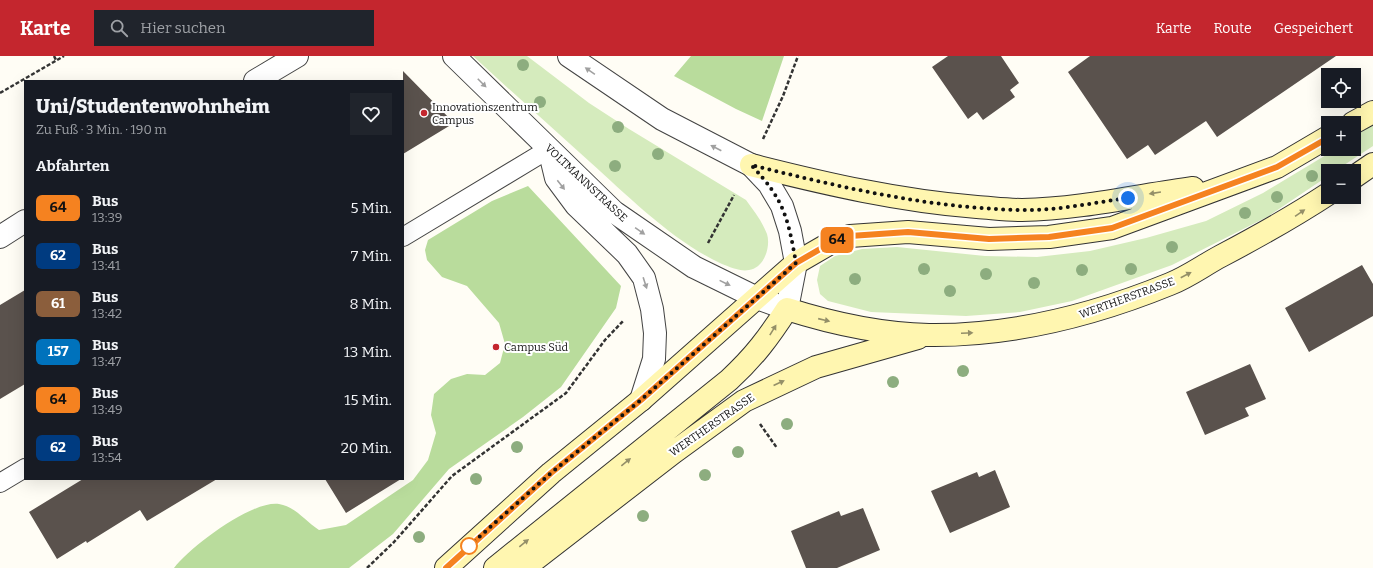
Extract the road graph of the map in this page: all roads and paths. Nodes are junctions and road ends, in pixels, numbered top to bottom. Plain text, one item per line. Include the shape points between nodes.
1 (54, 56) edge
2 (64, 56) edge
3 (297, 56) edge
4 (454, 56) edge
5 (568, 56) edge
6 (798, 56) edge
7 (56, 60) junction
8 (257, 80) edge
9 (0, 93) edge
10 (1373, 112) edge
11 (1361, 119) edge
12 (1321, 142) edge
13 (549, 149) junction
14 (1373, 164) edge
15 (751, 165) junction
16 (1361, 172) edge
17 (1235, 181) junction
18 (734, 195) dead end
19 (1321, 199) edge
20 (24, 222) edge
21 (0, 237) edge
22 (404, 237) edge
23 (706, 245) dead end
24 (796, 263) junction
25 (757, 298) junction
26 (787, 309) junction
27 (625, 320) dead end
28 (928, 335) junction
29 (641, 400) junction
30 (24, 469) edge
31 (0, 483) edge
32 (368, 568) edge
33 (446, 568) edge
34 (495, 568) edge
35 (524, 568) edge

1 - 7 path
2 - 7 path
3 - 8 street
4 -> 13 street, VOLTMANNSTRASSE
15 -> 5 street via 662,119
6 - 15 path via 783,96
7 - 9 path
10 - 11 main road
12 - 17 main road via 1277,167
13 - 22 lane
13 -> 25 street, VOLTMANNSTRASSE via 614,212 638,230 694,267
13 -> 29 street via 556,178 576,205 627,254 644,278 656,333 654,359
14 - 16 main road
17 -> 15 main road via 1067,207 1021,210 897,198 830,185
15 - 24 street via 770,184 782,206 790,230
17 - 24 main road via 1112,228 1049,237 989,239 908,232 850,236 834,241
18 - 23 path
28 -> 19 main road, WERTHERSTRASSE via 979,333 1082,314 1171,283 1294,217
20 - 21 street
24 - 25 main road
24 - 26 street
25 - 26 street, WERTHERSTRASSE
25 - 29 main road
26 -> 28 main road, WERTHERSTRASSE via 842,324
34 -> 26 main road, WERTHERSTRASSE via 729,380 767,340
27 - 32 path via 605,340 566,393 452,476
35 -> 28 main road, WERTHERSTRASSE via 744,401 816,367
29 - 33 main road via 551,473
30 - 31 lane

